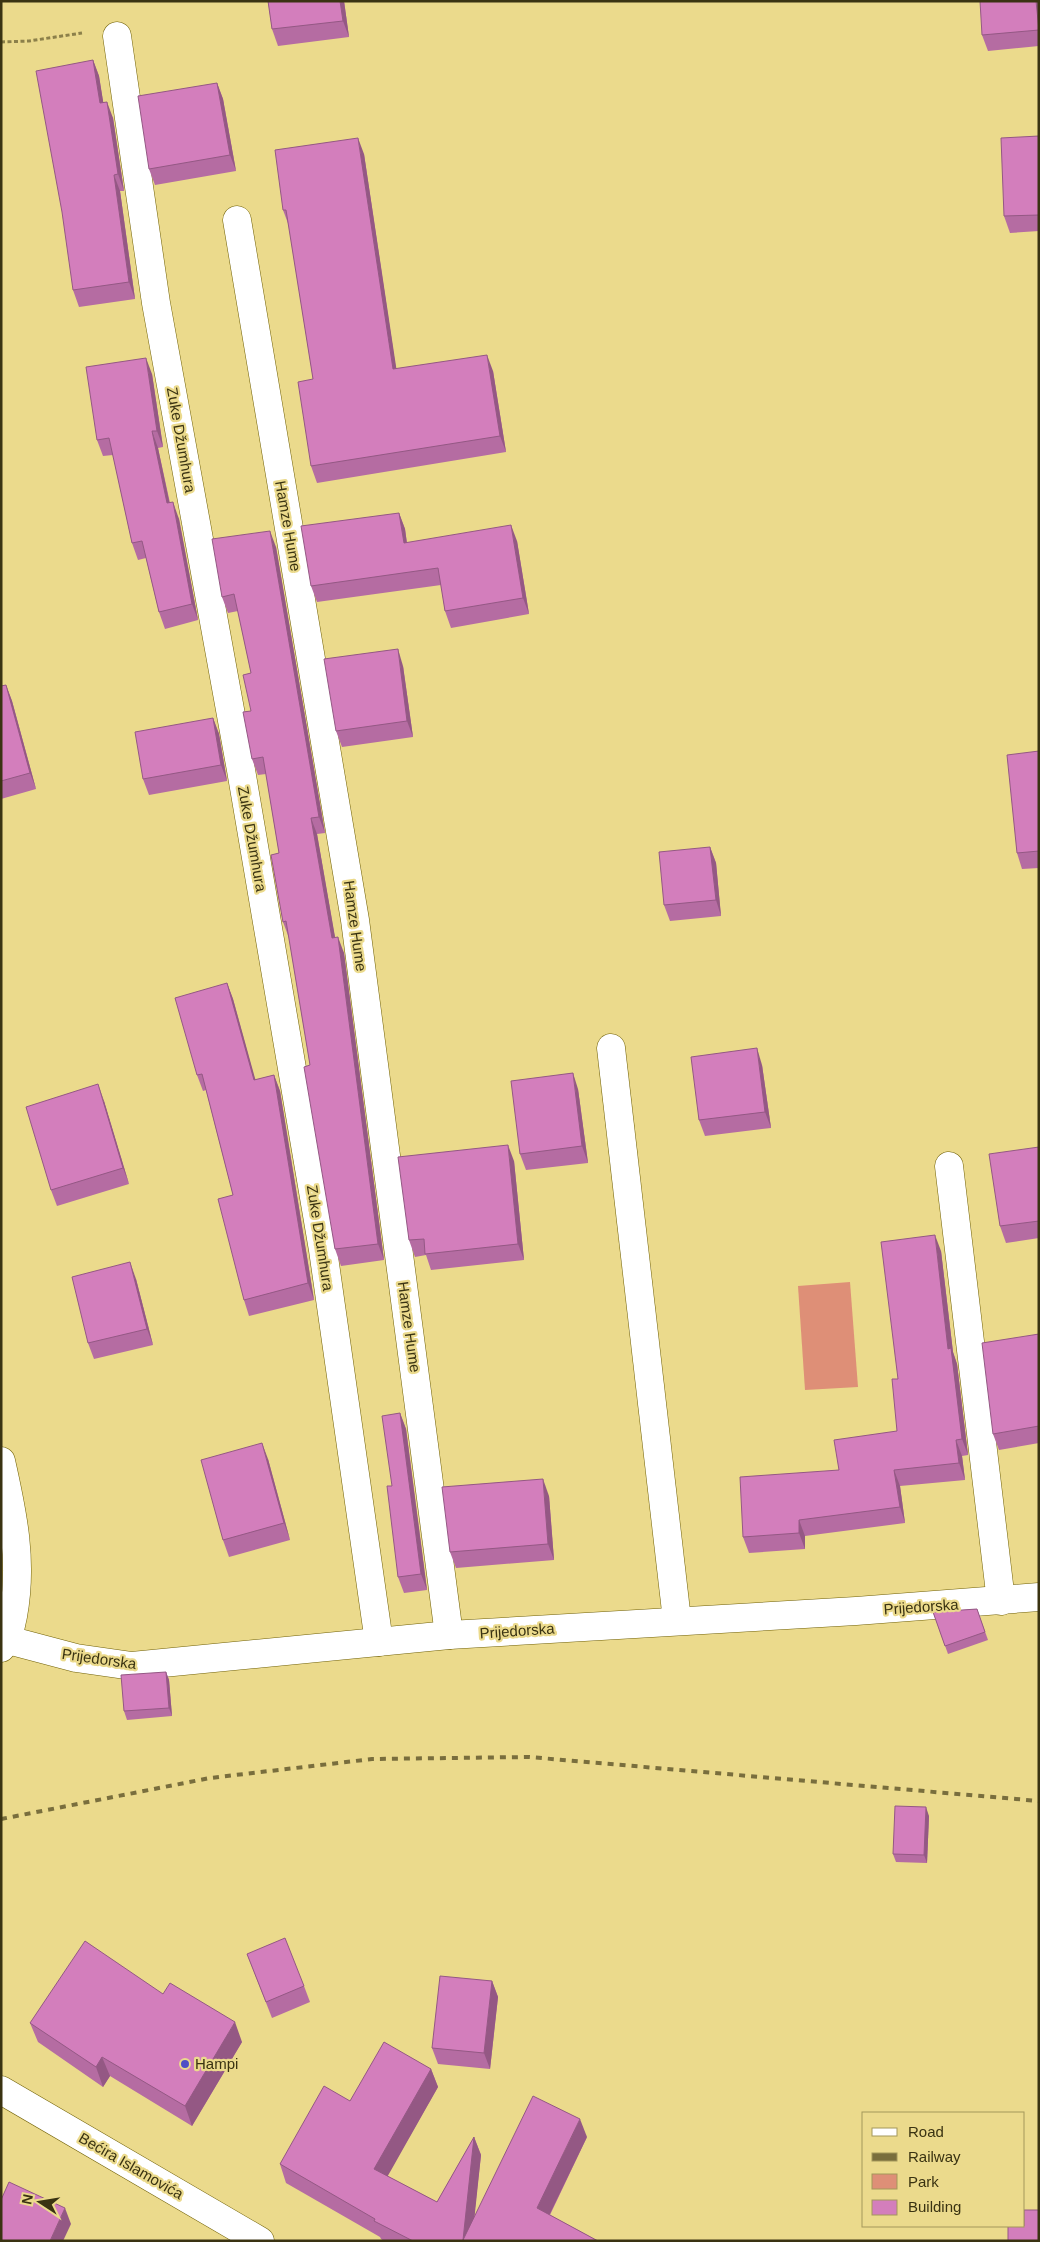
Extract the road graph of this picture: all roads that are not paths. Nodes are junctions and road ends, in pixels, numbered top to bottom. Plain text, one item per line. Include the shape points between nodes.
1 (117, 36) road end
2 (237, 220) dead end
3 (611, 1048) dead end
4 (949, 1166) dead end
5 (1, 1461) edge
6 (1039, 1597) edge
7 (1001, 1601) junction
8 (677, 1620) junction
9 (449, 1635) junction
10 (379, 1642) junction
11 (5, 1644) edge
12 (1, 2090) edge
13 (260, 2241) edge

1 - 10 street, Zuke Džumhura via 156,304 241,770 323,1250
2 - 9 street, Hamze Hume via 355,920
3 - 8 street
4 - 7 street
5 - 11 street via 11,1504 18,1559 16,1599
6 - 7 street, Prijedorska
7 - 8 street, Prijedorska
8 - 9 street, Prijedorska
9 - 10 street, Prijedorska
10 - 11 street, Prijedorska via 132,1666
12 - 13 street, Bećira Islamovića

